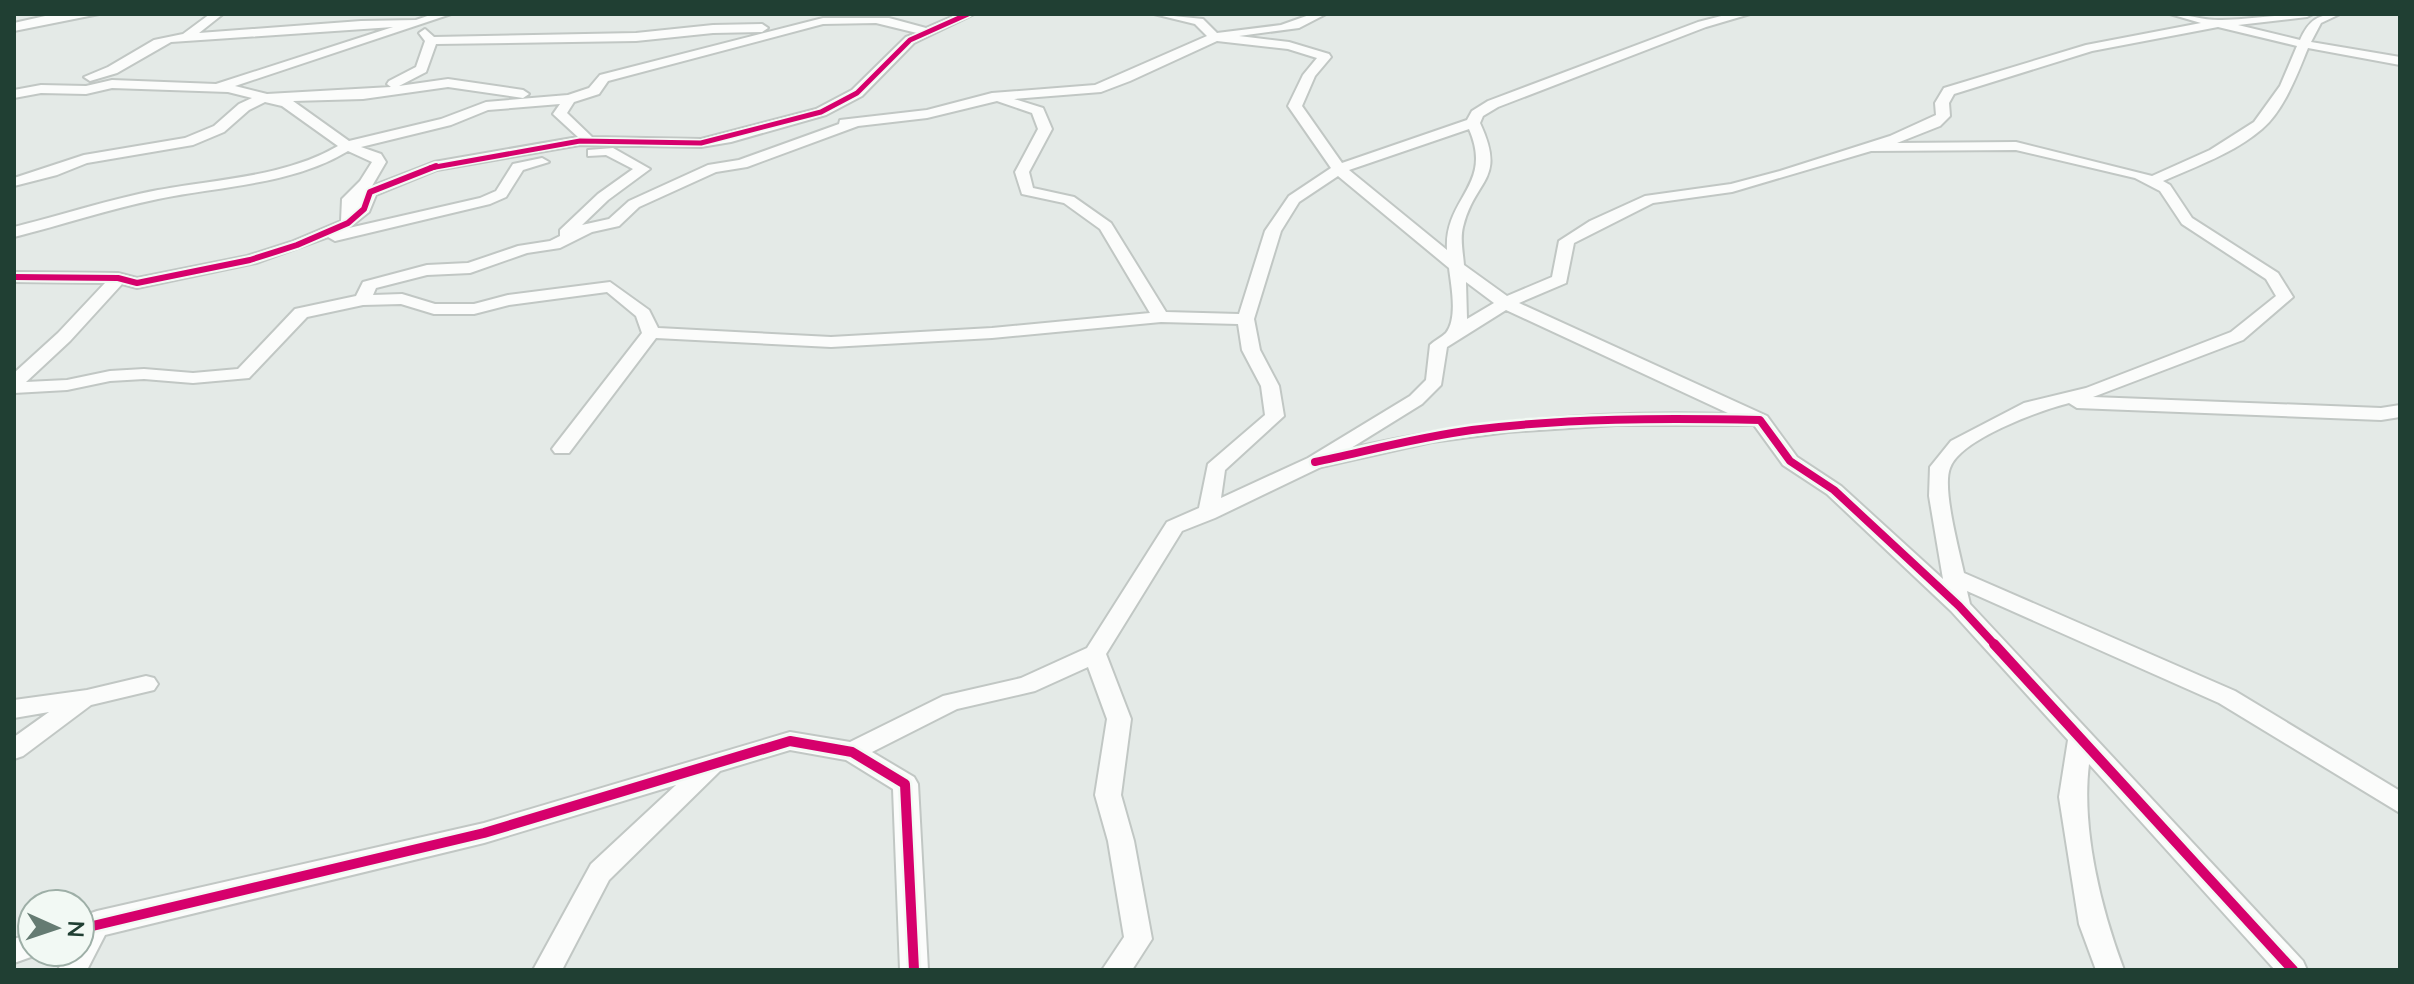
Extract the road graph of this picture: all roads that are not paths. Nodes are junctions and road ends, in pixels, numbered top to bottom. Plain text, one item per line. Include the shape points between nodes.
1 (69, 14) edge
2 (79, 14) edge
3 (93, 14) edge
4 (217, 14) edge
5 (445, 14) edge
6 (706, 14) edge
7 (968, 14) edge
8 (1160, 14) edge
9 (1320, 14) edge
10 (1744, 14) edge
11 (2176, 14) edge
12 (2307, 14) edge
13 (2334, 14) edge
14 (418, 23) junction
15 (2217, 24) junction
16 (14, 27) edge
17 (799, 28) junction
18 (713, 29) junction
19 (927, 33) junction
20 (186, 37) junction
21 (1214, 37) junction
22 (431, 41) junction
23 (2303, 44) junction
24 (709, 51) junction
25 (2400, 61) edge
26 (120, 69) junction
27 (112, 84) junction
28 (213, 88) junction
29 (41, 89) junction
30 (14, 94) edge
31 (363, 95) junction
32 (992, 97) junction
33 (263, 98) junction
34 (569, 99) junction
35 (858, 121) junction
36 (1473, 123) junction
37 (726, 139) junction
38 (589, 142) junction
39 (347, 146) junction
40 (1870, 147) junction
41 (1339, 169) junction
42 (2152, 181) junction
43 (14, 182) edge
44 (348, 223) junction
45 (17, 229) edge
46 (297, 245) junction
47 (554, 245) junction
48 (1456, 266) junction
49 (14, 277) edge
50 (118, 278) junction
51 (363, 300) junction
52 (1505, 303) junction
53 (1161, 317) junction
54 (1246, 319) junction
55 (651, 333) junction
56 (1454, 334) junction
57 (14, 385) edge
58 (2056, 401) junction
59 (2400, 411) edge
60 (1760, 420) junction
61 (562, 449) dead end
62 (1315, 462) junction
63 (1208, 514) junction
64 (1954, 577) junction
65 (1959, 606) junction
66 (1095, 654) junction
67 (146, 684) dead end
68 (87, 698) junction
69 (14, 709) edge
70 (2080, 739) junction
71 (14, 750) edge
72 (852, 752) junction
73 (714, 764) junction
74 (2400, 803) edge
75 (96, 924) edge
76 (547, 970) edge
77 (914, 970) edge
78 (1116, 970) edge
79 (2110, 970) edge
80 (2293, 970) edge

1 - 16 street
2 - 3 street via 76,17
4 - 20 street
5 - 14 street
6 - 18 street
7 - 19 street
8 - 21 street via 1199,21
9 - 21 street via 1274,29
10 - 36 street via 1702,24 1493,104
11 - 15 street
12 - 15 street
13 - 23 street via 2317,21
14 - 20 street
14 - 22 street
14 - 28 street
15 - 23 street
15 - 40 street via 2090,48 1949,91 1942,103 1943,116 1935,123
17 - 18 street
17 - 19 street via 855,19
17 - 24 street
18 - 22 street via 636,37
18 - 24 street via 703,42
19 - 37 street via 899,49 846,101
20 - 26 street via 151,44
21 - 32 street via 1110,86
21 - 41 street via 1289,46 1325,57 1309,75 1295,106
22 - 31 street via 422,69
23 - 25 street
23 - 42 street via 2286,86 2259,125 2202,160
24 - 34 street via 604,78 594,91
26 - 27 street
26 - 29 street
27 - 28 street
27 - 29 street via 86,90
28 - 33 street
29 - 30 street
31 - 33 street
31 - 34 street via 448,83
32 - 35 street via 927,114
32 - 53 street via 1038,111 1045,129 1022,172 1027,191 1069,200 1106,226
33 - 39 street via 287,103
33 - 43 street via 219,129 188,142 84,159
34 - 38 street via 560,114
34 - 39 street via 486,106 446,122
35 - 37 street
35 - 47 street via 742,164 713,168 634,204 614,223 588,228
36 - 41 street
36 - 48 street via 1485,161 1454,234
37 - 38 street
38 - 44 street via 434,166 370,192 364,209
39 - 44 street via 379,162 349,199
39 - 45 street via 327,158 255,179 156,195
40 - 42 street via 2016,146
40 - 52 street via 1732,188 1650,199 1567,241 1560,280
41 - 48 street
41 - 54 street via 1294,199 1273,231
42 - 58 street via 2165,188 2187,221 2272,276 2285,297 2237,336
44 - 46 street
46 - 47 street via 485,201 501,194 518,167 608,151 643,169 603,197
46 - 50 street via 193,273 137,283
47 - 51 street via 524,249 470,268 427,270 369,285
48 - 52 street
48 - 56 street via 1459,313
49 - 50 street
50 - 57 street
51 - 55 street via 402,299 434,309 474,309 610,287 643,314
51 - 57 street via 301,313 243,374 144,374 67,385
52 - 56 street
52 - 60 street
53 - 54 street
53 - 55 street via 831,342
54 - 63 street via 1251,350 1270,386 1275,416 1215,468
55 - 61 street
56 - 62 street via 1439,345 1435,381 1416,400
58 - 59 street
58 - 64 street via 2031,407 1958,445 1940,467 1939,496
60 - 62 street via 1553,422 1470,430
60 - 65 street via 1790,461 1834,490
62 - 63 street
63 - 66 street via 1174,527
64 - 65 street
64 - 74 street via 2227,697
65 - 70 street
66 - 72 street via 1027,685 951,702
66 - 78 street via 1119,719 1108,795 1138,939
67 - 68 street
68 - 69 street
68 - 71 street
70 - 79 street via 2072,797 2093,924
70 - 80 street
72 - 73 street via 790,741
72 - 77 street via 905,784
73 - 75 street via 484,833
73 - 76 street via 600,872

